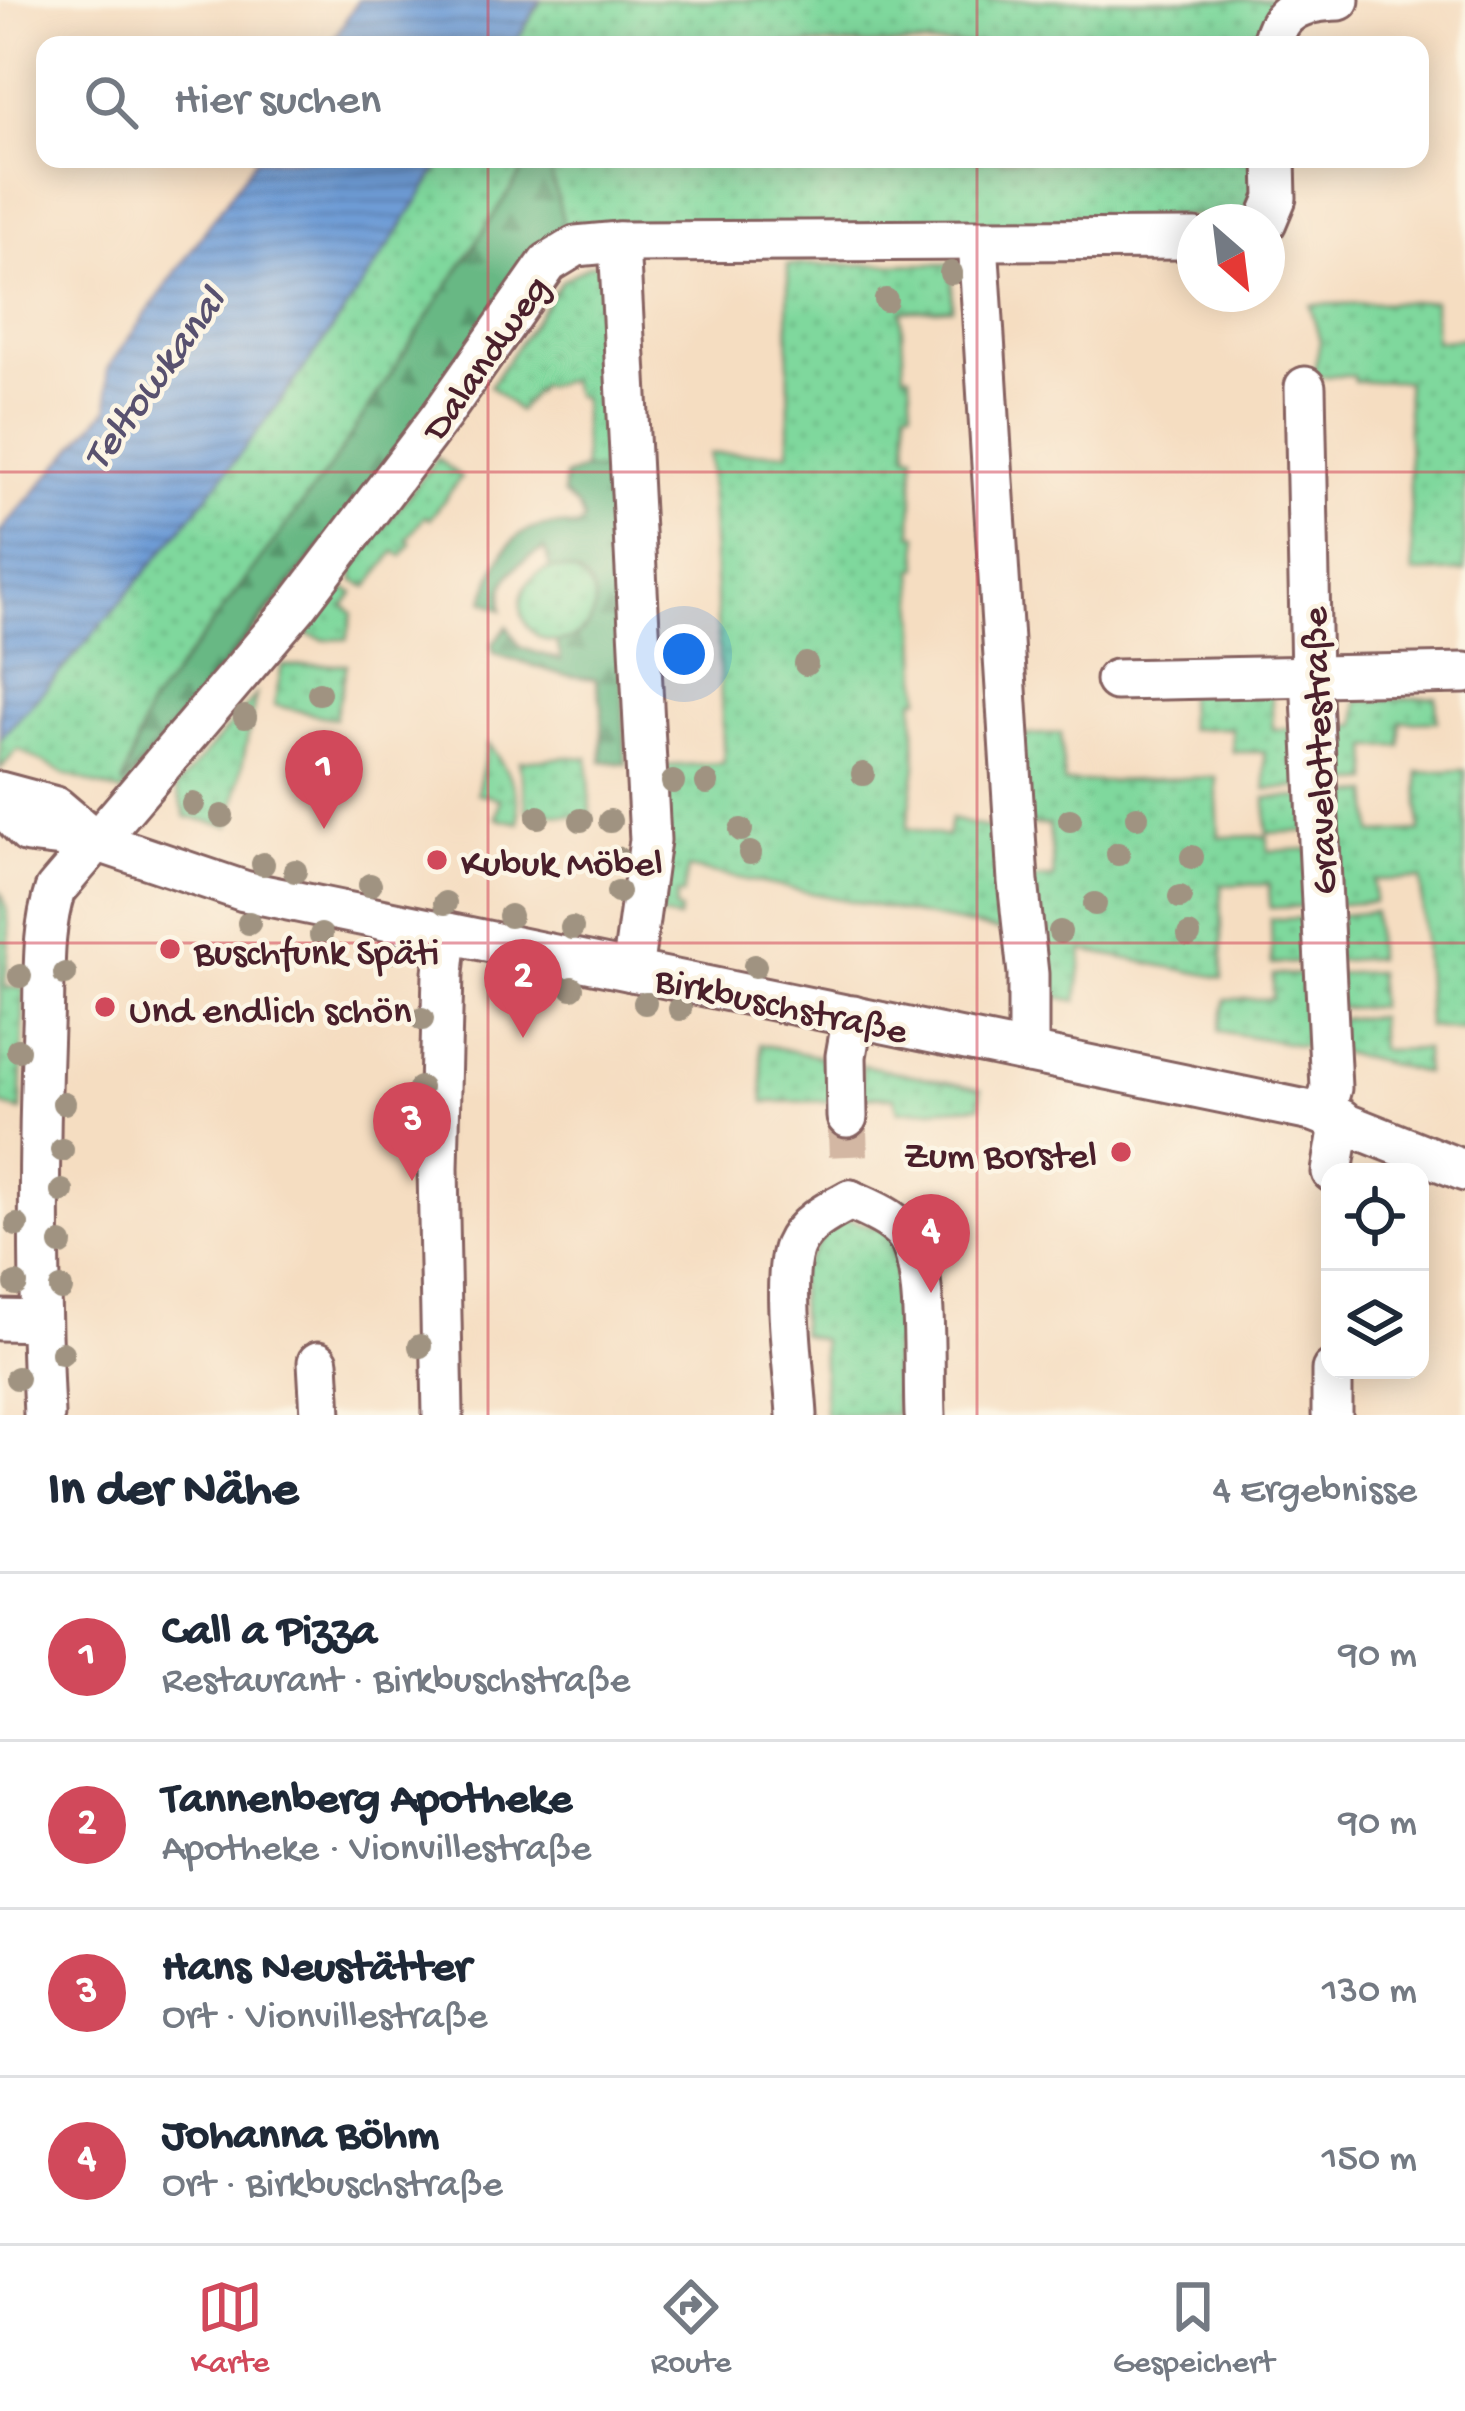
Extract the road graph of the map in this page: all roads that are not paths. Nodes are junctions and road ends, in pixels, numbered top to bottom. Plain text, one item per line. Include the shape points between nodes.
1 (1339, 0) edge
2 (1274, 36) edge
3 (1275, 168) edge
4 (1274, 204) edge
5 (1177, 239) edge
6 (978, 241) junction
7 (619, 242) junction
8 (1305, 387) dead end
9 (1465, 673) edge
10 (1311, 676) junction
11 (1116, 680) dead end
12 (0, 792) edge
13 (0, 803) edge
14 (96, 841) junction
15 (447, 933) junction
16 (632, 971) junction
17 (853, 1016) junction
18 (1028, 1053) junction
19 (847, 1117) tunnel mouth
20 (1332, 1117) junction
21 (1332, 1163) edge
22 (1465, 1171) edge
23 (0, 1320) edge
24 (40, 1321) junction
25 (318, 1362) dead end
26 (1332, 1379) edge
27 (44, 1415) edge
28 (321, 1415) edge
29 (443, 1415) edge
30 (797, 1415) edge
31 (925, 1415) edge
32 (1332, 1415) edge

1 - 2 street via 1300,4
3 - 4 street
5 - 6 street, Dalandweg
6 - 7 street, Dalandweg
6 - 18 street
7 - 14 street, Dalandweg via 575,246 548,263 297,606
7 - 16 street via 650,840
8 - 10 street, Gravelottestraße
9 - 10 street
10 - 11 street
10 - 20 street, Gravelottestraße
12 - 14 street, Birkbuschstraße via 56,807
13 - 14 street, Birkbuschstraße via 28,833
14 - 15 street, Birkbuschstraße via 244,891
14 - 24 street, Dalandweg via 56,890 47,926
15 - 16 street, Birkbuschstraße
15 - 29 street via 438,1168
16 - 17 street, Birkbuschstraße
17 - 18 street, Birkbuschstraße
17 - 19 street
18 - 20 street, Birkbuschstraße
20 - 21 street, Gravelottestraße
20 - 22 street, Birkbuschstraße
23 - 24 street
24 - 27 street, Dalandweg
25 - 28 street
26 - 32 street
30 - 31 street via 794,1246 850,1186 910,1240

